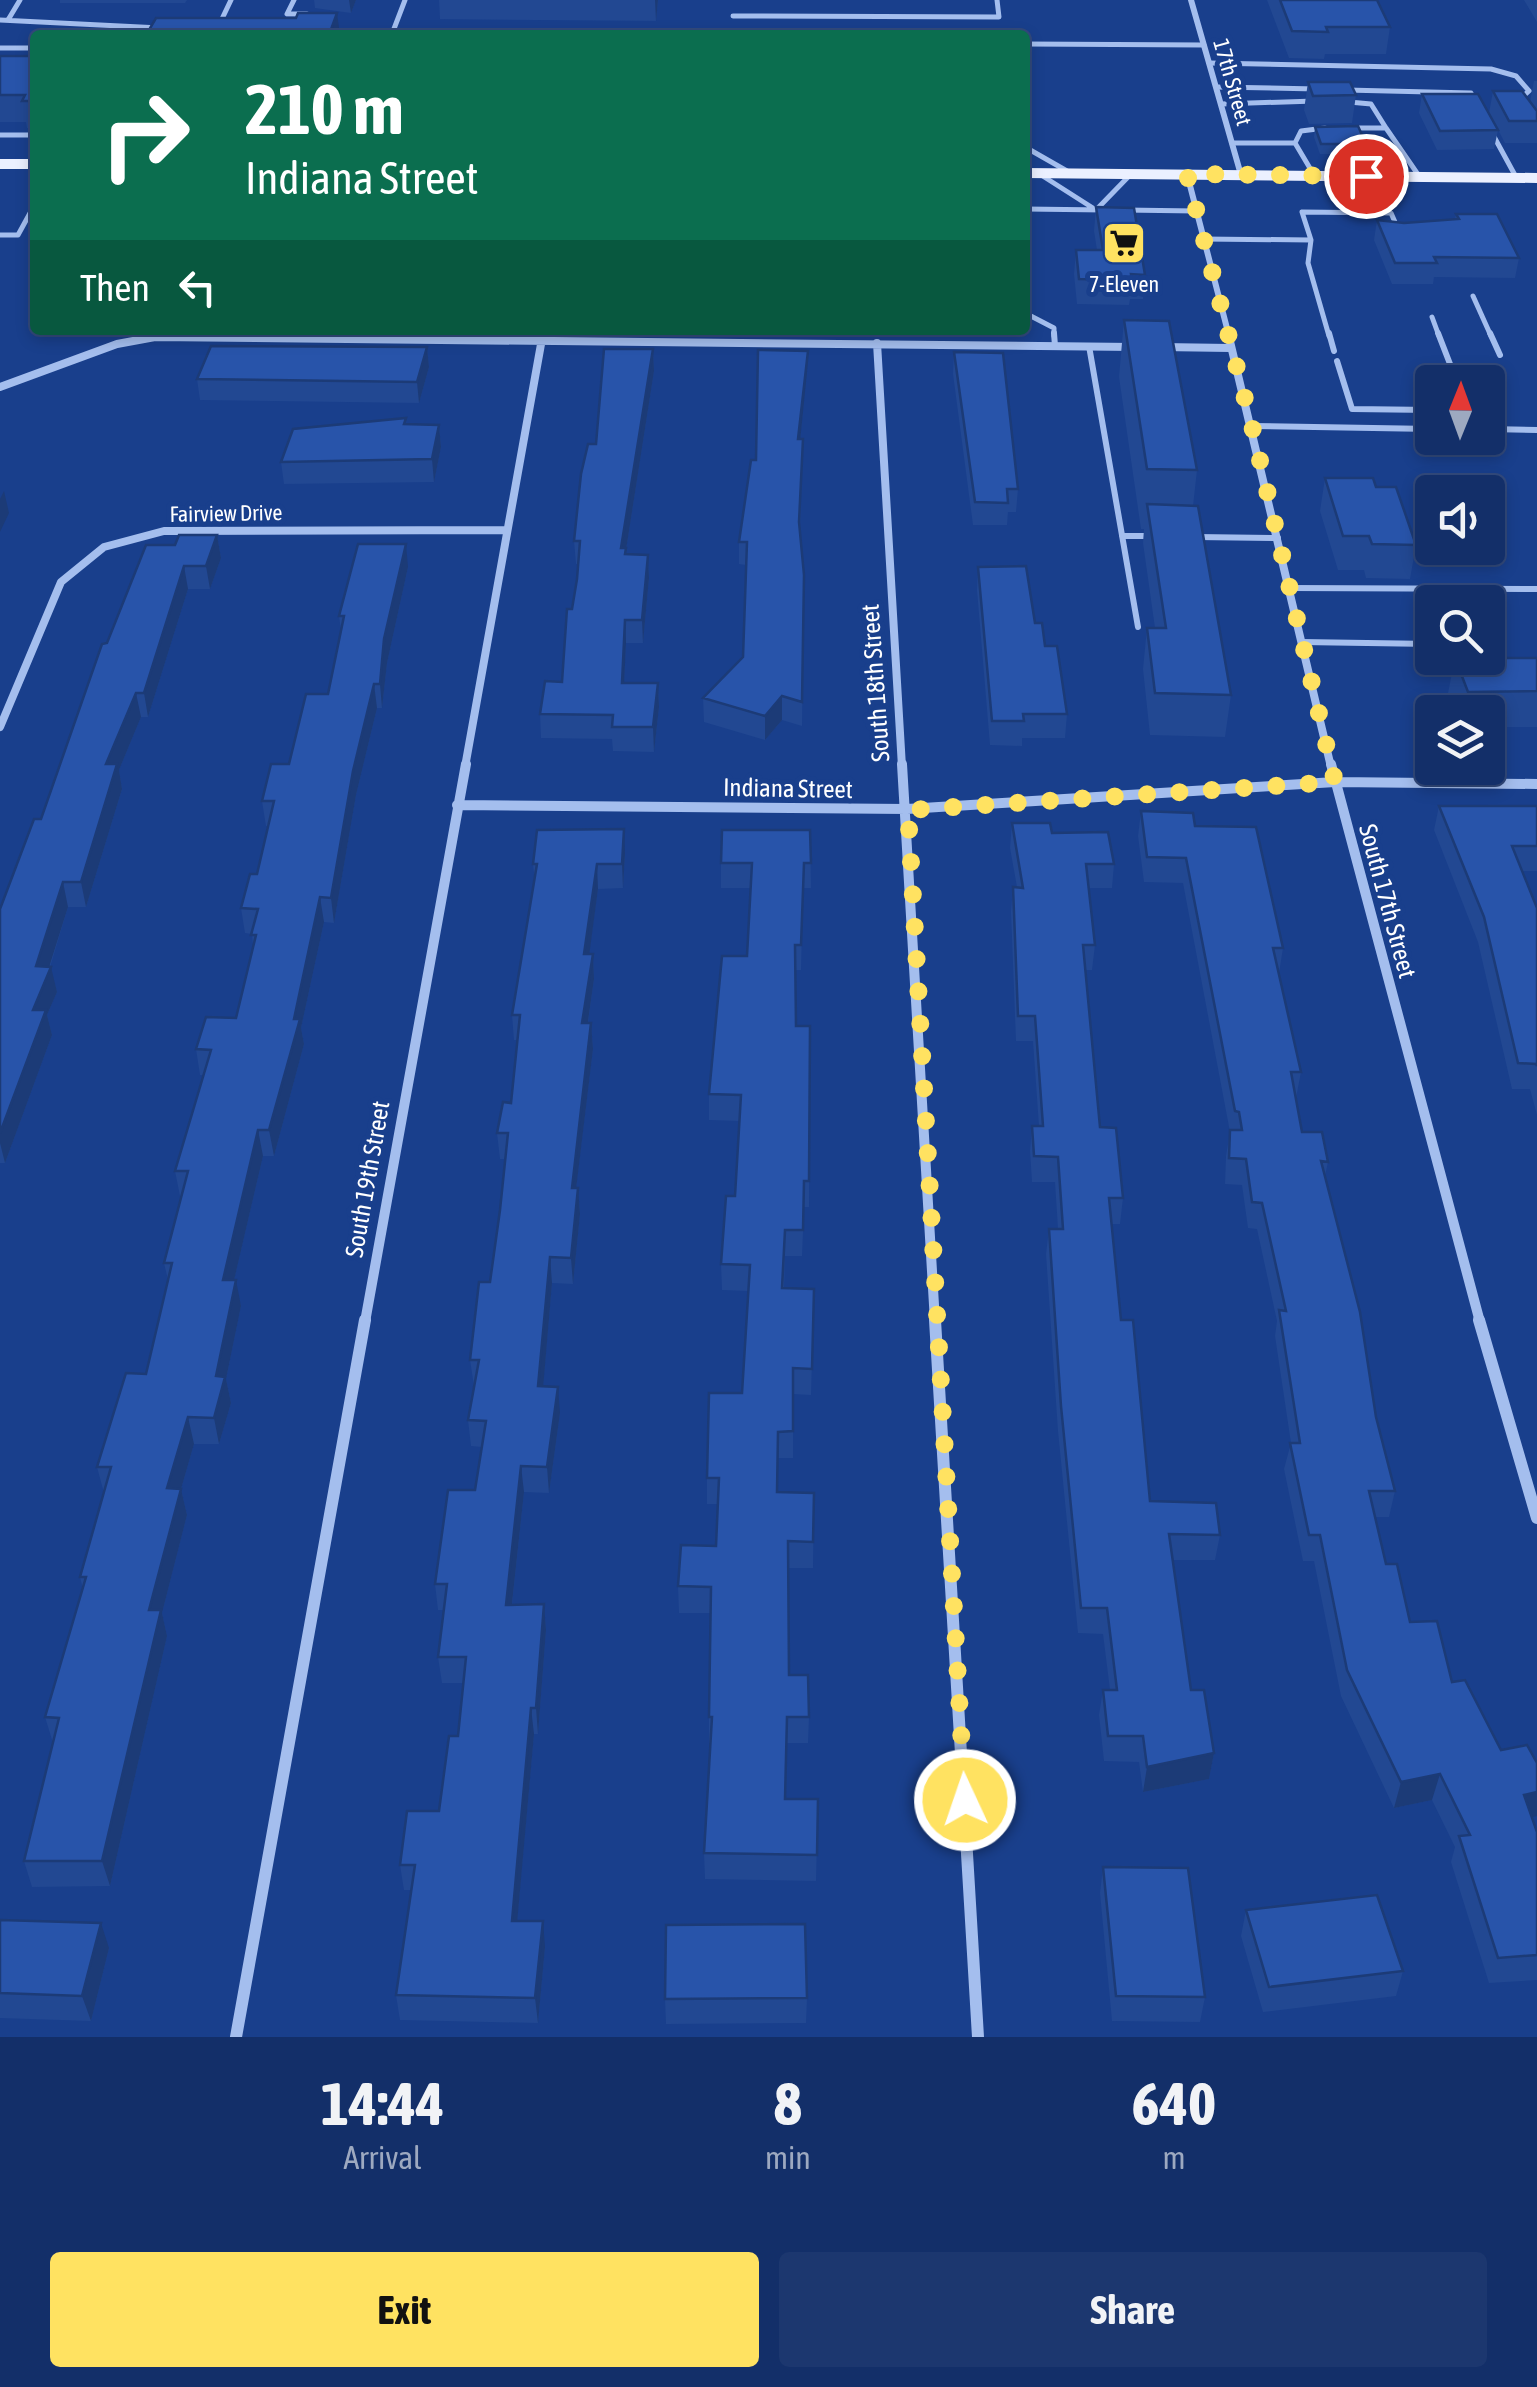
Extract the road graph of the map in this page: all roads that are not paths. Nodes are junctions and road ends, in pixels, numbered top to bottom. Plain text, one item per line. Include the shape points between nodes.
1 (20, 0) edge
2 (231, 0) edge
3 (294, 0) edge
4 (405, 0) edge
5 (997, 0) edge
6 (1190, 0) edge
7 (326, 14) edge
8 (734, 16) dead end
9 (0, 20) edge
10 (8, 20) junction
11 (160, 28) edge
12 (218, 30) edge
13 (394, 30) edge
14 (1030, 44) edge
15 (1204, 44) junction
16 (0, 48) edge
17 (30, 48) edge
18 (1209, 63) junction
19 (1216, 87) junction
20 (1518, 101) edge
21 (1318, 102) edge
22 (1335, 102) edge
23 (1221, 104) junction
24 (1480, 110) edge
25 (1488, 126) edge
26 (1386, 128) junction
27 (0, 135) edge
28 (30, 135) edge
29 (1232, 143) junction
30 (1295, 143) junction
31 (1030, 150) edge
32 (0, 164) edge
33 (30, 164) edge
34 (1032, 173) edge
35 (1071, 174) junction
36 (1130, 174) junction
37 (1187, 174) junction
38 (1241, 175) junction
39 (1314, 175) junction
40 (1419, 176) junction
41 (1516, 177) junction
42 (1537, 178) edge
43 (1030, 209) edge
44 (1096, 210) junction
45 (1196, 210) junction
46 (30, 213) edge
47 (0, 235) edge
48 (1401, 236) edge
49 (1203, 239) junction
50 (1312, 240) junction
51 (1473, 296) dead end
52 (1030, 316) edge
53 (1432, 317) dead end
54 (543, 336) edge
55 (877, 343) junction
56 (1055, 346) junction
57 (1089, 346) junction
58 (1230, 348) junction
59 (1334, 351) dead end
60 (1500, 354) dead end
61 (1337, 360) dead end
62 (1450, 365) edge
63 (0, 387) edge
64 (1415, 410) edge
65 (1252, 426) junction
66 (1415, 428) edge
67 (1505, 429) edge
68 (1537, 430) edge
69 (505, 530) junction
70 (1122, 536) junction
71 (1161, 536) edge
72 (1180, 536) edge
73 (1278, 538) junction
74 (1290, 588) junction
75 (1537, 589) edge
76 (1138, 627) dead end
77 (1302, 642) junction
78 (1415, 644) edge
79 (0, 728) edge
80 (1335, 782) junction
81 (1537, 784) edge
82 (457, 805) junction
83 (908, 810) junction
84 (1537, 1518) edge
85 (236, 2037) edge
86 (978, 2037) edge

1 - 10 lane
2 - 12 lane
3 - 7 lane via 287,14
4 - 13 lane
5 - 8 lane via 998,18
6 - 15 street, 17th Street
9 - 10 lane
10 - 11 lane
14 - 15 lane
15 - 18 street, 17th Street
16 - 17 lane
18 - 19 street, 17th Street
18 - 20 lane via 1491,69 1524,84 1529,92
19 - 23 street, 17th Street
19 - 24 lane via 1471,93
21 - 23 lane
22 - 26 lane via 1371,104
23 - 29 street, 17th Street
25 - 41 lane
26 - 30 lane via 1313,128
26 - 40 lane
27 - 28 lane
29 - 30 lane
29 - 38 street, 17th Street
30 - 39 lane
31 - 35 lane
32 - 33 main road
34 - 35 main road
34 - 44 lane
35 - 36 main road
36 - 37 main road
36 - 44 lane
37 - 38 main road
37 - 45 street, South 17th Street
38 - 39 main road
39 - 40 main road
40 - 41 main road
41 - 42 main road
43 - 44 lane
44 - 45 lane
45 - 49 street, South 17th Street
46 - 47 lane via 18,236
48 - 50 lane via 1392,213 1302,212
49 - 50 lane
49 - 58 street, South 17th Street
50 - 59 lane via 1308,263
51 - 60 lane
52 - 56 lane via 1054,328
53 - 62 lane
54 - 55 street
54 - 63 street via 181,336 117,344
54 - 69 street, South 19th Street
55 - 56 street
55 - 83 street, South 18th Street
56 - 57 street
57 - 58 street
57 - 70 lane
58 - 65 street, South 17th Street
61 - 64 lane via 1352,409
65 - 66 lane
65 - 73 street, South 17th Street
67 - 68 lane
69 - 79 street, Fairview Drive via 195,529 104,548 61,582
69 - 82 street, South 19th Street
70 - 71 lane
70 - 76 lane
72 - 73 lane
73 - 74 street, South 17th Street
74 - 75 lane
74 - 77 street, South 17th Street
77 - 78 lane
77 - 80 street, South 17th Street
80 - 81 street, Indiana Street
80 - 83 street, Indiana Street
80 - 84 street, South 17th Street
82 - 83 street, Indiana Street
82 - 85 street, South 19th Street
83 - 86 street, South 18th Street

